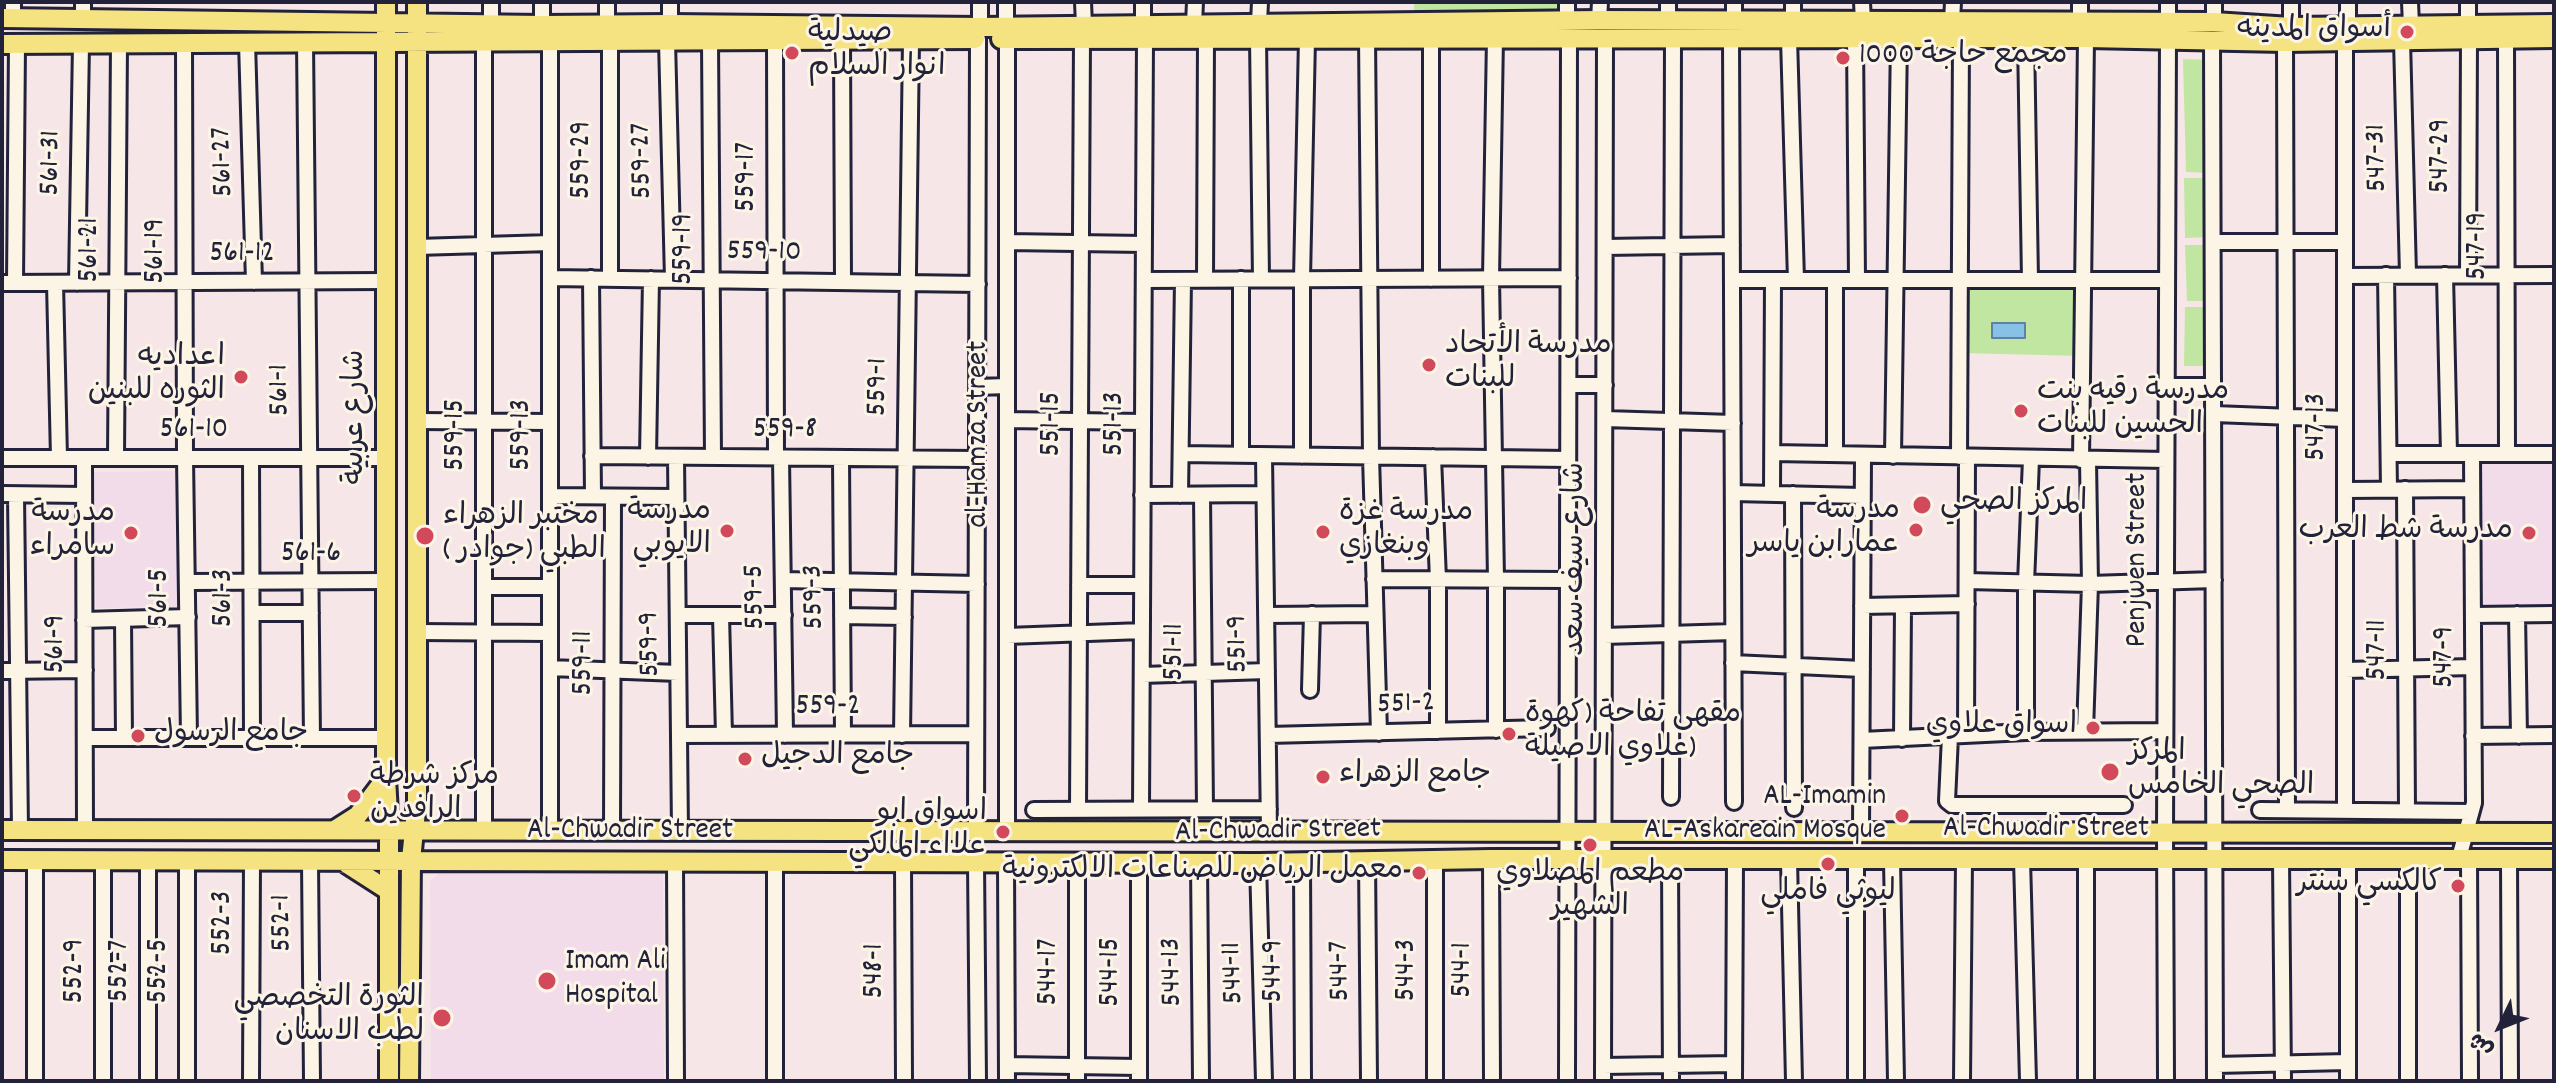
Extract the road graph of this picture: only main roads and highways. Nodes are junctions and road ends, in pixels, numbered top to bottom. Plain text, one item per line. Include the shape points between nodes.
1 (384, 2) edge
2 (418, 2) edge
3 (83, 11) edge
4 (9, 13) edge
5 (1568, 20) edge
6 (1601, 20) edge
7 (1670, 20) edge
8 (360, 22) junction
9 (2554, 24) edge
10 (1859, 30) junction
11 (1957, 30) junction
12 (2083, 30) junction
13 (2469, 30) junction
14 (1258, 31) junction
15 (668, 32) junction
16 (386, 33) junction
17 (417, 33) junction
18 (443, 33) junction
19 (979, 33) junction
20 (2554, 38) edge
21 (359, 42) junction
22 (9, 44) edge
23 (417, 73) junction
24 (386, 75) junction
25 (386, 383) junction
26 (417, 383) junction
27 (386, 778) junction
28 (417, 801) junction
29 (413, 829) junction
30 (11, 830) edge
31 (80, 830) junction
32 (335, 830) junction
33 (453, 830) junction
34 (389, 831) junction
35 (754, 831) junction
36 (2554, 833) edge
37 (2554, 859) edge
38 (2, 860) edge
39 (75, 860) junction
40 (411, 860) junction
41 (341, 861) junction
42 (445, 861) junction
43 (754, 861) junction
44 (389, 862) junction
45 (389, 891) junction
46 (410, 891) junction
47 (389, 1081) edge
48 (409, 1081) edge

1 - 8 main road
1 - 16 main road, شارع عربية
2 - 17 main road, شارع عربية
2 - 18 main road
3 - 4 main road
3 - 8 main road
5 - 6 main road
5 - 14 main road
5 - 14 main road via 1495,37 1307,38
6 - 7 main road
7 - 10 main road via 1733,30
8 - 16 main road
9 - 13 main road
10 - 11 main road
10 - 11 main road via 1899,38
11 - 12 main road
11 - 12 main road via 2026,38
12 - 13 main road
13 - 20 main road via 2506,38
14 - 19 main road
15 - 18 main road
15 - 19 main road
15 - 19 main road via 710,41 911,40
16 - 17 main road
16 - 21 main road
16 - 24 main road, شارع عربية
17 - 18 main road
17 - 23 main road, شارع عربية
18 - 23 main road via 421,59
21 - 22 main road
21 - 24 main road via 379,58
23 - 26 main road, شارع عربية
24 - 25 main road, شارع عربية
25 - 26 main road
25 - 27 main road, شارع عربية
26 - 28 main road, شارع عربية
27 - 32 main road via 358,815
27 - 34 main road, شارع عربية
28 - 29 main road, شارع عربية
28 - 33 main road
29 - 33 main road, Al-Chwadir Street
29 - 34 main road, Al-Chwadir Street
29 - 40 main road, شارع عربية
30 - 31 main road, Al-Chwadir Street
31 - 32 main road, Al-Chwadir Street
31 - 39 main road
32 - 34 main road, Al-Chwadir Street
33 - 35 main road, Al-Chwadir Street
34 - 44 main road, شارع عربية
35 - 36 main road, Al-Chwadir Street
35 - 43 main road
37 - 43 main road, Al-Chwadir Street
38 - 39 main road, Al-Chwadir Street
39 - 41 main road, Al-Chwadir Street
40 - 42 main road, Al-Chwadir Street
40 - 44 main road, Al-Chwadir Street
40 - 46 main road, شارع عربية
41 - 44 main road, Al-Chwadir Street
41 - 45 main road
42 - 43 main road, Al-Chwadir Street
42 - 46 main road
44 - 45 main road, شارع عربية
45 - 47 main road, شارع عربية
46 - 48 main road, شارع عربية

